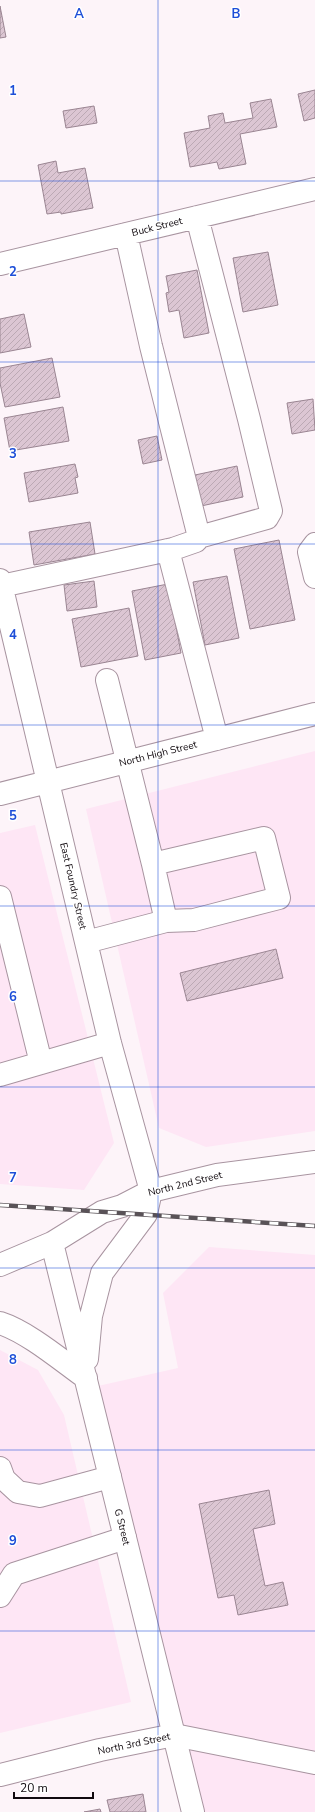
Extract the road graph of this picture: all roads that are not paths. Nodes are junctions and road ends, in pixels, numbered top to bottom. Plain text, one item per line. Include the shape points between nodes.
1 (315, 189) edge
2 (197, 217) junction
3 (126, 234) junction
4 (0, 264) edge
5 (199, 537) junction
6 (315, 544) edge
7 (168, 550) junction
8 (315, 577) edge
9 (1, 583) edge
10 (6, 635) edge
11 (107, 680) dead end
12 (315, 714) edge
13 (217, 739) junction
14 (127, 762) junction
15 (48, 782) junction
16 (0, 794) edge
17 (153, 864) junction
18 (0, 897) edge
19 (166, 921) junction
20 (86, 942) junction
21 (110, 1043) junction
22 (41, 1063) junction
23 (0, 1075) edge
24 (315, 1162) edge
25 (151, 1191) junction
26 (52, 1243) junction
27 (0, 1265) edge
28 (0, 1323) edge
29 (86, 1378) junction
30 (0, 1468) edge
31 (110, 1477) junction
32 (125, 1538) junction
33 (0, 1596) edge
34 (174, 1735) junction
35 (315, 1763) edge
36 (0, 1775) edge
37 (192, 1812) edge

1 - 2 street, Buck Street
2 - 3 street, Buck Street
2 - 5 street via 271,511 267,518
3 - 4 street, Buck Street
3 - 5 street
5 - 7 street via 196,541
6 - 8 street via 309,552
7 - 9 street
7 - 13 street
9 - 10 street, East Foundry Street
10 - 15 street, East Foundry Street
11 - 14 street
12 - 13 street, North High Street
13 - 14 street, North High Street
14 - 15 street, North High Street
14 - 17 street
15 - 16 street, North High Street
15 - 20 street, East Foundry Street
17 - 19 street
17 - 19 street via 264,838 279,898 194,920
18 - 22 street
19 - 20 street
20 - 21 street, East Foundry Street
21 - 22 street
21 - 25 street, East Foundry Street
22 - 23 street
24 - 25 street, North 2nd Street via 217,1175
25 - 26 street, North 2nd Street via 122,1206 102,1212
25 - 29 street via 146,1214 102,1273 91,1316
26 - 27 street, North 2nd Street
26 - 29 street, G Street
28 - 29 street via 9,1326
29 - 31 street, G Street
30 - 31 street via 4,1479 18,1492 40,1496
31 - 32 street, G Street
32 - 33 street via 14,1574
32 - 34 street, G Street
34 - 35 street, North 3rd Street
34 - 36 street, North 3rd Street
34 - 37 street, G Street

